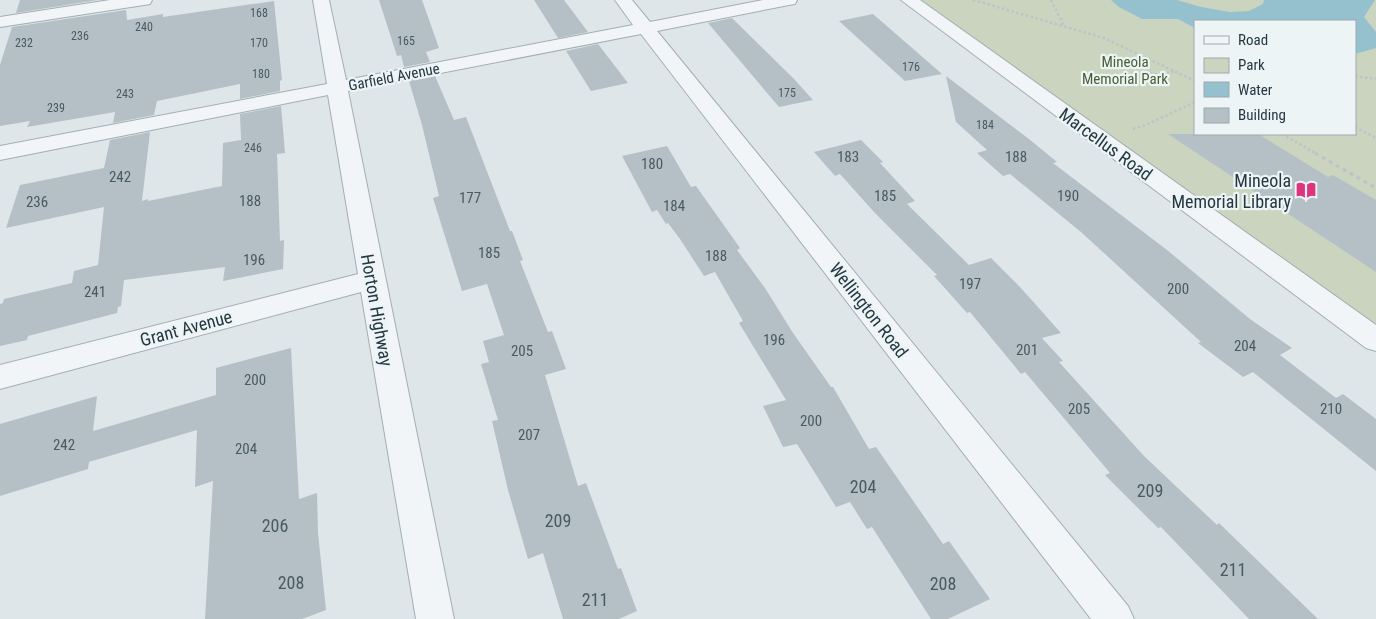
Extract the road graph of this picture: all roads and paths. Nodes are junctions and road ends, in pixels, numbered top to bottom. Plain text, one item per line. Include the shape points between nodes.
1 (144, 0) edge
2 (321, 0) edge
3 (623, 0) edge
4 (788, 0) edge
5 (909, 0) edge
6 (973, 0) edge
7 (1051, 0) edge
8 (0, 22) edge
9 (1064, 27) junction
10 (645, 28) junction
11 (1175, 71) junction
12 (1162, 76) junction
13 (1356, 76) edge
14 (1376, 79) edge
15 (1194, 80) edge
16 (338, 88) junction
17 (1194, 102) edge
18 (1356, 127) edge
19 (1284, 135) edge
20 (1098, 138) junction
21 (1376, 138) edge
22 (0, 153) edge
23 (1376, 188) edge
24 (372, 280) junction
25 (1376, 340) edge
26 (0, 377) edge
27 (435, 619) edge
28 (1115, 619) edge

1 - 8 street
2 - 16 street, Horton Highway
3 - 10 street, Wellington Road
4 - 10 street, Garfield Avenue
5 - 20 street, Marcellus Road
6 - 9 path
7 - 9 path
9 - 11 path via 1104,38
10 - 16 street, Garfield Avenue
10 - 28 street, Wellington Road
11 - 12 path
11 - 15 path
12 - 12 path via 1149,72 1139,76 1146,82 1159,85 1166,82
13 - 14 path
16 - 22 street, Garfield Avenue
16 - 24 street, Horton Highway
17 - 20 path via 1146,125
18 - 21 path
19 - 23 path
20 - 25 street, Marcellus Road
24 - 26 street, Grant Avenue
24 - 27 street, Horton Highway

